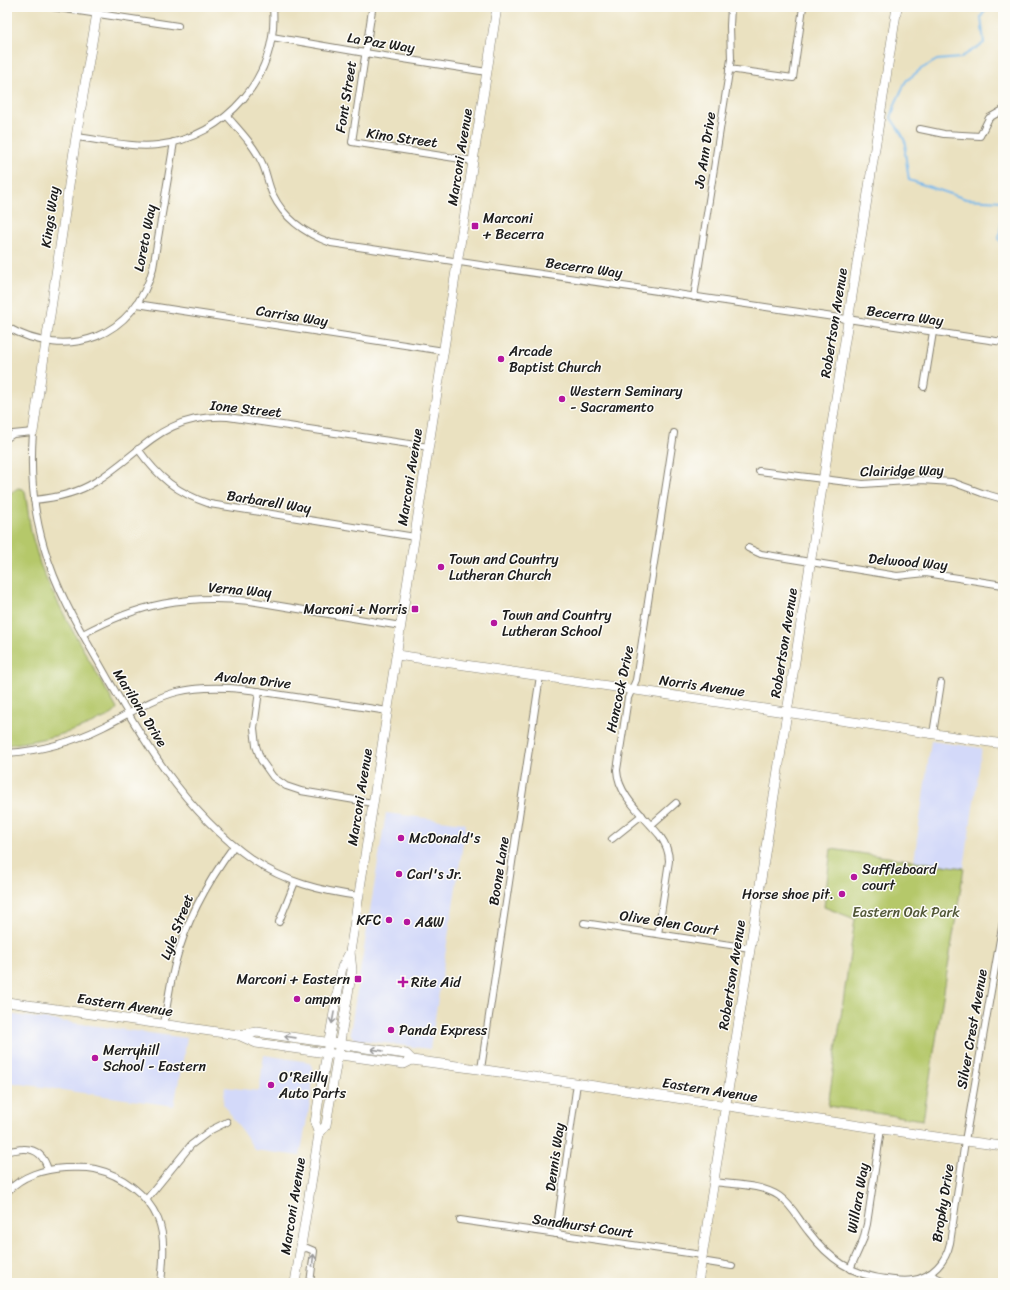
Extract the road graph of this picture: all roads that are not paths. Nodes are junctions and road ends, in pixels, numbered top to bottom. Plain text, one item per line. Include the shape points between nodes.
1 (52, 7) edge
2 (273, 7) edge
3 (371, 7) edge
4 (497, 7) edge
5 (731, 7) edge
6 (803, 7) edge
7 (898, 7) edge
8 (97, 10) edge
9 (178, 26) dead end
10 (272, 37) junction
11 (365, 53) junction
12 (729, 69) junction
13 (487, 72) junction
14 (1003, 110) edge
15 (227, 116) junction
16 (920, 129) dead end
17 (76, 136) junction
18 (174, 142) junction
19 (352, 142) joint
20 (474, 161) junction
21 (458, 262) junction
22 (694, 297) junction
23 (137, 304) junction
24 (849, 319) junction
25 (7, 327) edge
26 (933, 332) junction
27 (46, 341) junction
28 (1003, 342) edge
29 (444, 351) junction
30 (924, 387) dead end
31 (33, 432) junction
32 (674, 433) dead end
33 (7, 438) edge
34 (429, 447) junction
35 (138, 449) junction
36 (759, 471) dead end
37 (824, 480) junction
38 (1003, 499) edge
39 (34, 500) junction
40 (415, 537) junction
41 (748, 548) dead end
42 (811, 562) junction
43 (1003, 585) edge
44 (401, 626) junction
45 (82, 634) junction
46 (397, 655) junction
47 (540, 676) junction
48 (941, 683) dead end
49 (632, 690) junction
50 (259, 691) junction
51 (388, 711) junction
52 (787, 712) junction
53 (128, 714) junction
54 (933, 734) junction
55 (1003, 744) edge
56 (7, 753) edge
57 (374, 803) junction
58 (676, 803) dead end
59 (642, 814) junction
60 (651, 825) junction
61 (612, 839) dead end
62 (234, 846) junction
63 (295, 882) junction
64 (359, 896) junction
65 (279, 922) dead end
66 (1003, 922) edge
67 (584, 923) dead end
68 (658, 934) junction
69 (750, 948) junction
70 (350, 952) junction
71 (7, 1002) edge
72 (164, 1025) junction
73 (238, 1035) junction
74 (329, 1043) junction
75 (340, 1044) junction
76 (327, 1053) junction
77 (338, 1054) junction
78 (412, 1060) junction
79 (480, 1069) junction
80 (577, 1083) junction
81 (726, 1106) junction
82 (227, 1122) dead end
83 (881, 1129) junction
84 (319, 1134) junction
85 (965, 1141) junction
86 (1003, 1146) edge
87 (7, 1151) edge
88 (48, 1170) junction
89 (7, 1180) edge
90 (714, 1182) junction
91 (8, 1190) edge
92 (146, 1200) junction
93 (460, 1220) dead end
94 (556, 1234) junction
95 (301, 1249) junction
96 (702, 1258) junction
97 (732, 1266) dead end
98 (850, 1269) junction
99 (929, 1274) junction
100 (161, 1283) edge
101 (295, 1283) edge
102 (310, 1283) edge
103 (698, 1283) edge
104 (948, 1283) edge

1 - 8 street
2 - 10 street
3 - 11 street, Font Street
4 - 13 main road, Marconi Avenue
5 - 12 street, Jo Ann Drive
6 - 12 street via 793,78
7 - 24 main road, Robertson Avenue
8 - 9 street
8 - 17 main road, Kings Way
10 - 11 street, La Paz Way
10 - 15 street via 264,65 254,85
11 - 13 street, La Paz Way
11 - 19 street, Font Street
12 - 22 street, Jo Ann Drive
13 - 20 main road, Marconi Avenue
14 - 16 street via 989,118 980,136 944,134
15 - 18 street via 203,131
15 - 21 street, Becerra Way via 257,152 278,203 302,230 331,243
17 - 18 street via 131,144
17 - 27 main road, Kings Way
18 - 23 street, Loreto Way via 153,268 147,287
19 - 20 street, Kino Street
20 - 21 main road, Marconi Avenue
21 - 22 street, Becerra Way
21 - 29 main road, Marconi Avenue
22 - 24 street, Becerra Way
23 - 27 street, Loreto Way via 123,320 96,337 74,343
23 - 29 street, Carrisa Way
24 - 26 street, Becerra Way
24 - 37 main road, Robertson Avenue
25 - 27 street, Loreto Way
26 - 28 street, Becerra Way
26 - 30 street
27 - 31 main road, Kings Way
29 - 34 main road, Marconi Avenue
31 - 33 street via 13,434
31 - 39 street, Marilona Drive via 31,464
32 - 49 street, Hancock Drive via 636,680
34 - 35 street, Ione Street via 216,416 193,419 171,426
34 - 40 main road, Marconi Avenue
35 - 39 street, Ione Street via 112,471 83,489 59,497
35 - 40 street, Barbarell Way via 166,481 186,495 210,504
36 - 37 street, Clairidge Way
37 - 38 street, Clairidge Way via 863,484 921,480 952,482
37 - 42 main road, Robertson Avenue
39 - 45 street, Marilona Drive via 43,546 54,577
40 - 44 main road, Marconi Avenue
41 - 42 street, Delwood Way via 761,554
42 - 43 street, Delwood Way via 897,576 926,573
42 - 52 main road, Robertson Avenue
44 - 45 street, Verna Way via 250,601 198,599 159,604 134,611
44 - 46 main road, Marconi Avenue
45 - 53 street, Marilona Drive
46 - 47 main road, Norris Avenue
46 - 51 main road, Marconi Avenue
47 - 49 main road, Norris Avenue
47 - 79 street, Boone Lane
48 - 54 street
49 - 52 main road, Norris Avenue
49 - 59 street, Hancock Drive via 628,698 617,775 623,792
50 - 51 street, Avalon Drive
50 - 53 street, Avalon Drive via 229,687 194,689 160,698
50 - 57 street via 254,728 256,746 261,760 273,777 286,786 301,791
51 - 57 main road, Marconi Avenue
52 - 54 main road, Norris Avenue
52 - 69 main road, Robertson Avenue
53 - 56 street, Avalon Drive via 67,742
53 - 62 street, Marilona Drive via 178,786 203,816
54 - 55 main road, Norris Avenue
57 - 64 main road, Marconi Avenue
58 - 60 street
59 - 60 street, Hancock Drive
59 - 61 street
60 - 68 street, Hancock Drive via 665,843 669,857
62 - 63 street, Marilona Drive via 264,867
62 - 72 street, Lyle Street via 209,882 189,921 175,963
63 - 64 street, Marilona Drive via 322,890
63 - 65 street
64 - 70 main road, Marconi Avenue
66 - 85 street, Silver Crest Avenue
67 - 68 street, Olive Glen Court
68 - 69 street, Olive Glen Court
69 - 81 main road, Robertson Avenue
70 -> 74 main road, Marconi Avenue via 342,967
70 - 75 main road, Marconi Avenue via 352,970
71 - 72 main road, Eastern Avenue
72 - 73 main road, Eastern Avenue
74 -> 73 main road, Eastern Avenue via 257,1032
73 - 76 main road, Eastern Avenue via 256,1043
74 - 75 main road, Eastern Avenue
74 - 76 main road, Marconi Avenue
75 - 77 main road, Marconi Avenue
78 -> 75 main road, Eastern Avenue via 406,1054
76 - 77 main road, Eastern Avenue
76 - 84 main road, Marconi Avenue via 315,1123
77 - 78 main road, Eastern Avenue via 404,1064
77 - 84 main road, Marconi Avenue via 326,1125
78 - 79 main road, Eastern Avenue
79 - 80 main road, Eastern Avenue
80 - 81 main road, Eastern Avenue
80 - 94 street, Dennis Way
81 - 83 main road, Eastern Avenue
81 - 90 main road, Robertson Avenue
82 - 92 street via 198,1138
83 - 85 main road, Eastern Avenue
83 - 98 street, Willara Way via 867,1224
84 - 95 main road, Marconi Avenue
85 - 86 main road, Eastern Avenue
85 - 99 street, Brophy Drive via 949,1248 943,1261
87 - 88 street via 25,1148 34,1151 44,1160
88 - 91 street via 28,1176
88 - 92 street via 83,1168 104,1172 126,1182
89 - 91 street
90 - 96 main road, Robertson Avenue
90 - 98 street, Brophy Drive via 764,1189 778,1195 790,1205 824,1250
92 - 100 street via 158,1218 162,1233
93 - 94 street, Sandhurst Court
94 - 96 street, Sandhurst Court
95 - 101 main road, Marconi Avenue
102 -> 95 street via 314,1251
96 - 97 street, Sandhurst Court
96 - 103 main road, Robertson Avenue
98 - 99 street, Brophy Drive via 865,1276 903,1281
99 - 104 street

